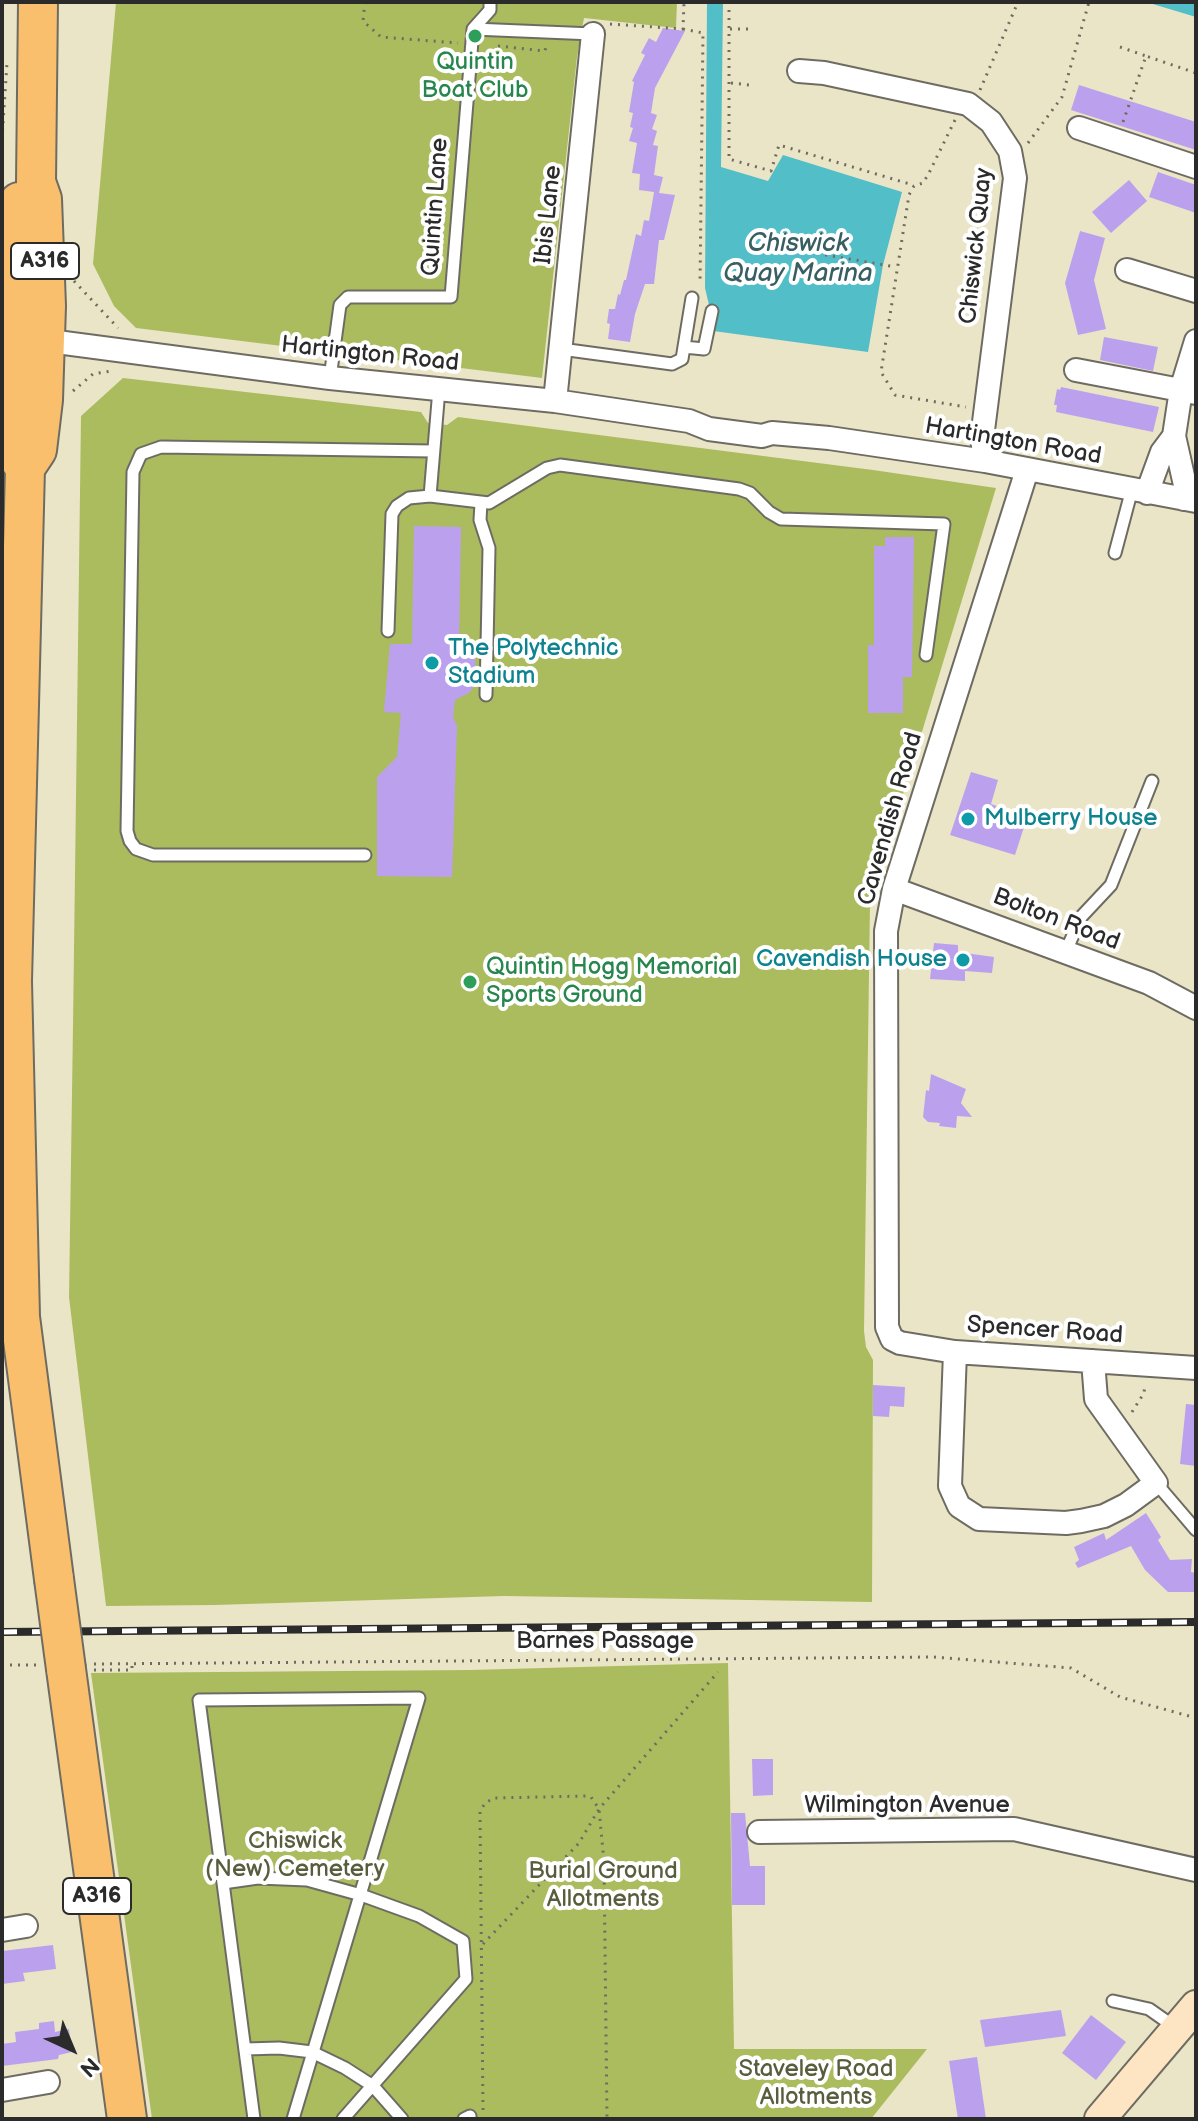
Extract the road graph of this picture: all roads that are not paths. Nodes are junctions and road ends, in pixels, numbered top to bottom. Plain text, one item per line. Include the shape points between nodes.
1 (38, 2) edge
2 (490, 2) edge
3 (473, 29) junction
4 (593, 34) joint
5 (799, 71) dead end
6 (1079, 128) dead end
7 (1196, 167) edge
8 (1127, 270) dead end
9 (1196, 291) edge
10 (692, 298) road end
11 (712, 311) dead end
12 (21, 336) edge
13 (1196, 341) edge
14 (684, 347) junction
15 (561, 349) junction
16 (1076, 370) dead end
17 (330, 378) junction
18 (439, 389) junction
19 (1189, 392) edge
20 (555, 401) junction
21 (1174, 436) junction
22 (433, 451) junction
23 (985, 461) junction
24 (25, 468) junction
25 (1027, 470) junction
26 (1140, 491) junction
27 (430, 496) junction
28 (1190, 500) edge
29 (481, 503) junction
30 (1115, 553) dead end
31 (388, 631) dead end
32 (926, 655) dead end
33 (486, 695) dead end
34 (1152, 781) dead end
35 (365, 855) dead end
36 (894, 889) junction
37 (1066, 951) junction
38 (1196, 1008) edge
39 (892, 1339) joint
40 (955, 1352) junction
41 (1093, 1361) junction
42 (1196, 1368) edge
43 (1156, 1483) junction
44 (1196, 1530) edge
45 (759, 1832) dead end
46 (1196, 1870) edge
47 (223, 1883) junction
48 (361, 1895) junction
49 (26, 1926) dead end
50 (2, 1930) edge
51 (1113, 2001) dead end
52 (1186, 2017) edge
53 (246, 2049) junction
54 (312, 2052) junction
55 (48, 2082) dead end
56 (373, 2086) junction
57 (2, 2090) edge
58 (127, 2119) edge
59 (254, 2119) edge
60 (293, 2119) edge
61 (343, 2119) edge
62 (402, 2119) edge
63 (1100, 2119) edge

1 - 12 highway, A316 via 36,182 19,199
2 - 3 lane via 490,10
3 - 4 lane
3 - 17 lane, Quintin Lane via 451,297 348,297 340,305
4 - 15 street, Ibis Lane
5 - 23 street, Chiswick Quay via 824,63 959,102 991,122 1010,151 1015,178 982,438
6 - 7 street
8 - 9 street
10 - 14 lane
11 - 14 lane via 704,349
12 - 17 street, Hartington Road
12 - 24 highway, A316 via 14,451
12 - 24 highway, A316 via 43,400 37,450
13 - 19 street
14 - 15 lane via 682,359 672,364
15 - 20 street, Ibis Lane
16 - 19 street
17 - 18 street, Hartington Road
18 - 20 street, Hartington Road
18 - 22 lane
19 - 21 street
20 - 23 street, Hartington Road via 689,421 709,429 829,438
21 - 26 street
21 - 28 street
22 - 27 lane
22 - 35 lane via 161,447 141,454 133,472 130,841 153,855
23 - 25 street, Hartington Road
24 - 58 highway, A316, bridge via 12,981 20,1317
25 - 26 street, Hartington Road
25 - 36 street, Cavendish Road
26 - 28 street, Hartington Road
26 - 30 lane
27 - 29 lane
27 - 31 lane via 409,498 392,514
29 - 32 lane via 560,465 739,489 781,519 944,524
29 - 33 lane via 489,548
34 - 37 lane via 1111,885 1081,917
36 - 37 street, Bolton Road
36 - 39 street, Cavendish Road via 886,931 887,1327
37 - 38 street, Bolton Road via 1149,983
39 - 40 street, Spencer Road
40 - 41 street, Spencer Road
40 - 43 street via 950,1486 969,1515 1081,1521 1126,1505
41 - 42 street, Spencer Road
41 - 43 street via 1096,1399
43 - 44 lane
45 - 46 street, Wilmington Avenue via 1014,1829
47 - 48 lane via 307,1880
47 - 48 lane via 199,1700 419,1698
47 - 53 lane
48 - 54 lane
48 - 56 lane via 419,1916 463,1941 466,1979
49 - 50 street
51 - 52 lane
52 - 63 street
53 - 54 lane
53 - 59 lane
54 - 56 lane
54 - 60 lane
55 - 57 street
56 - 61 lane
56 - 62 lane

